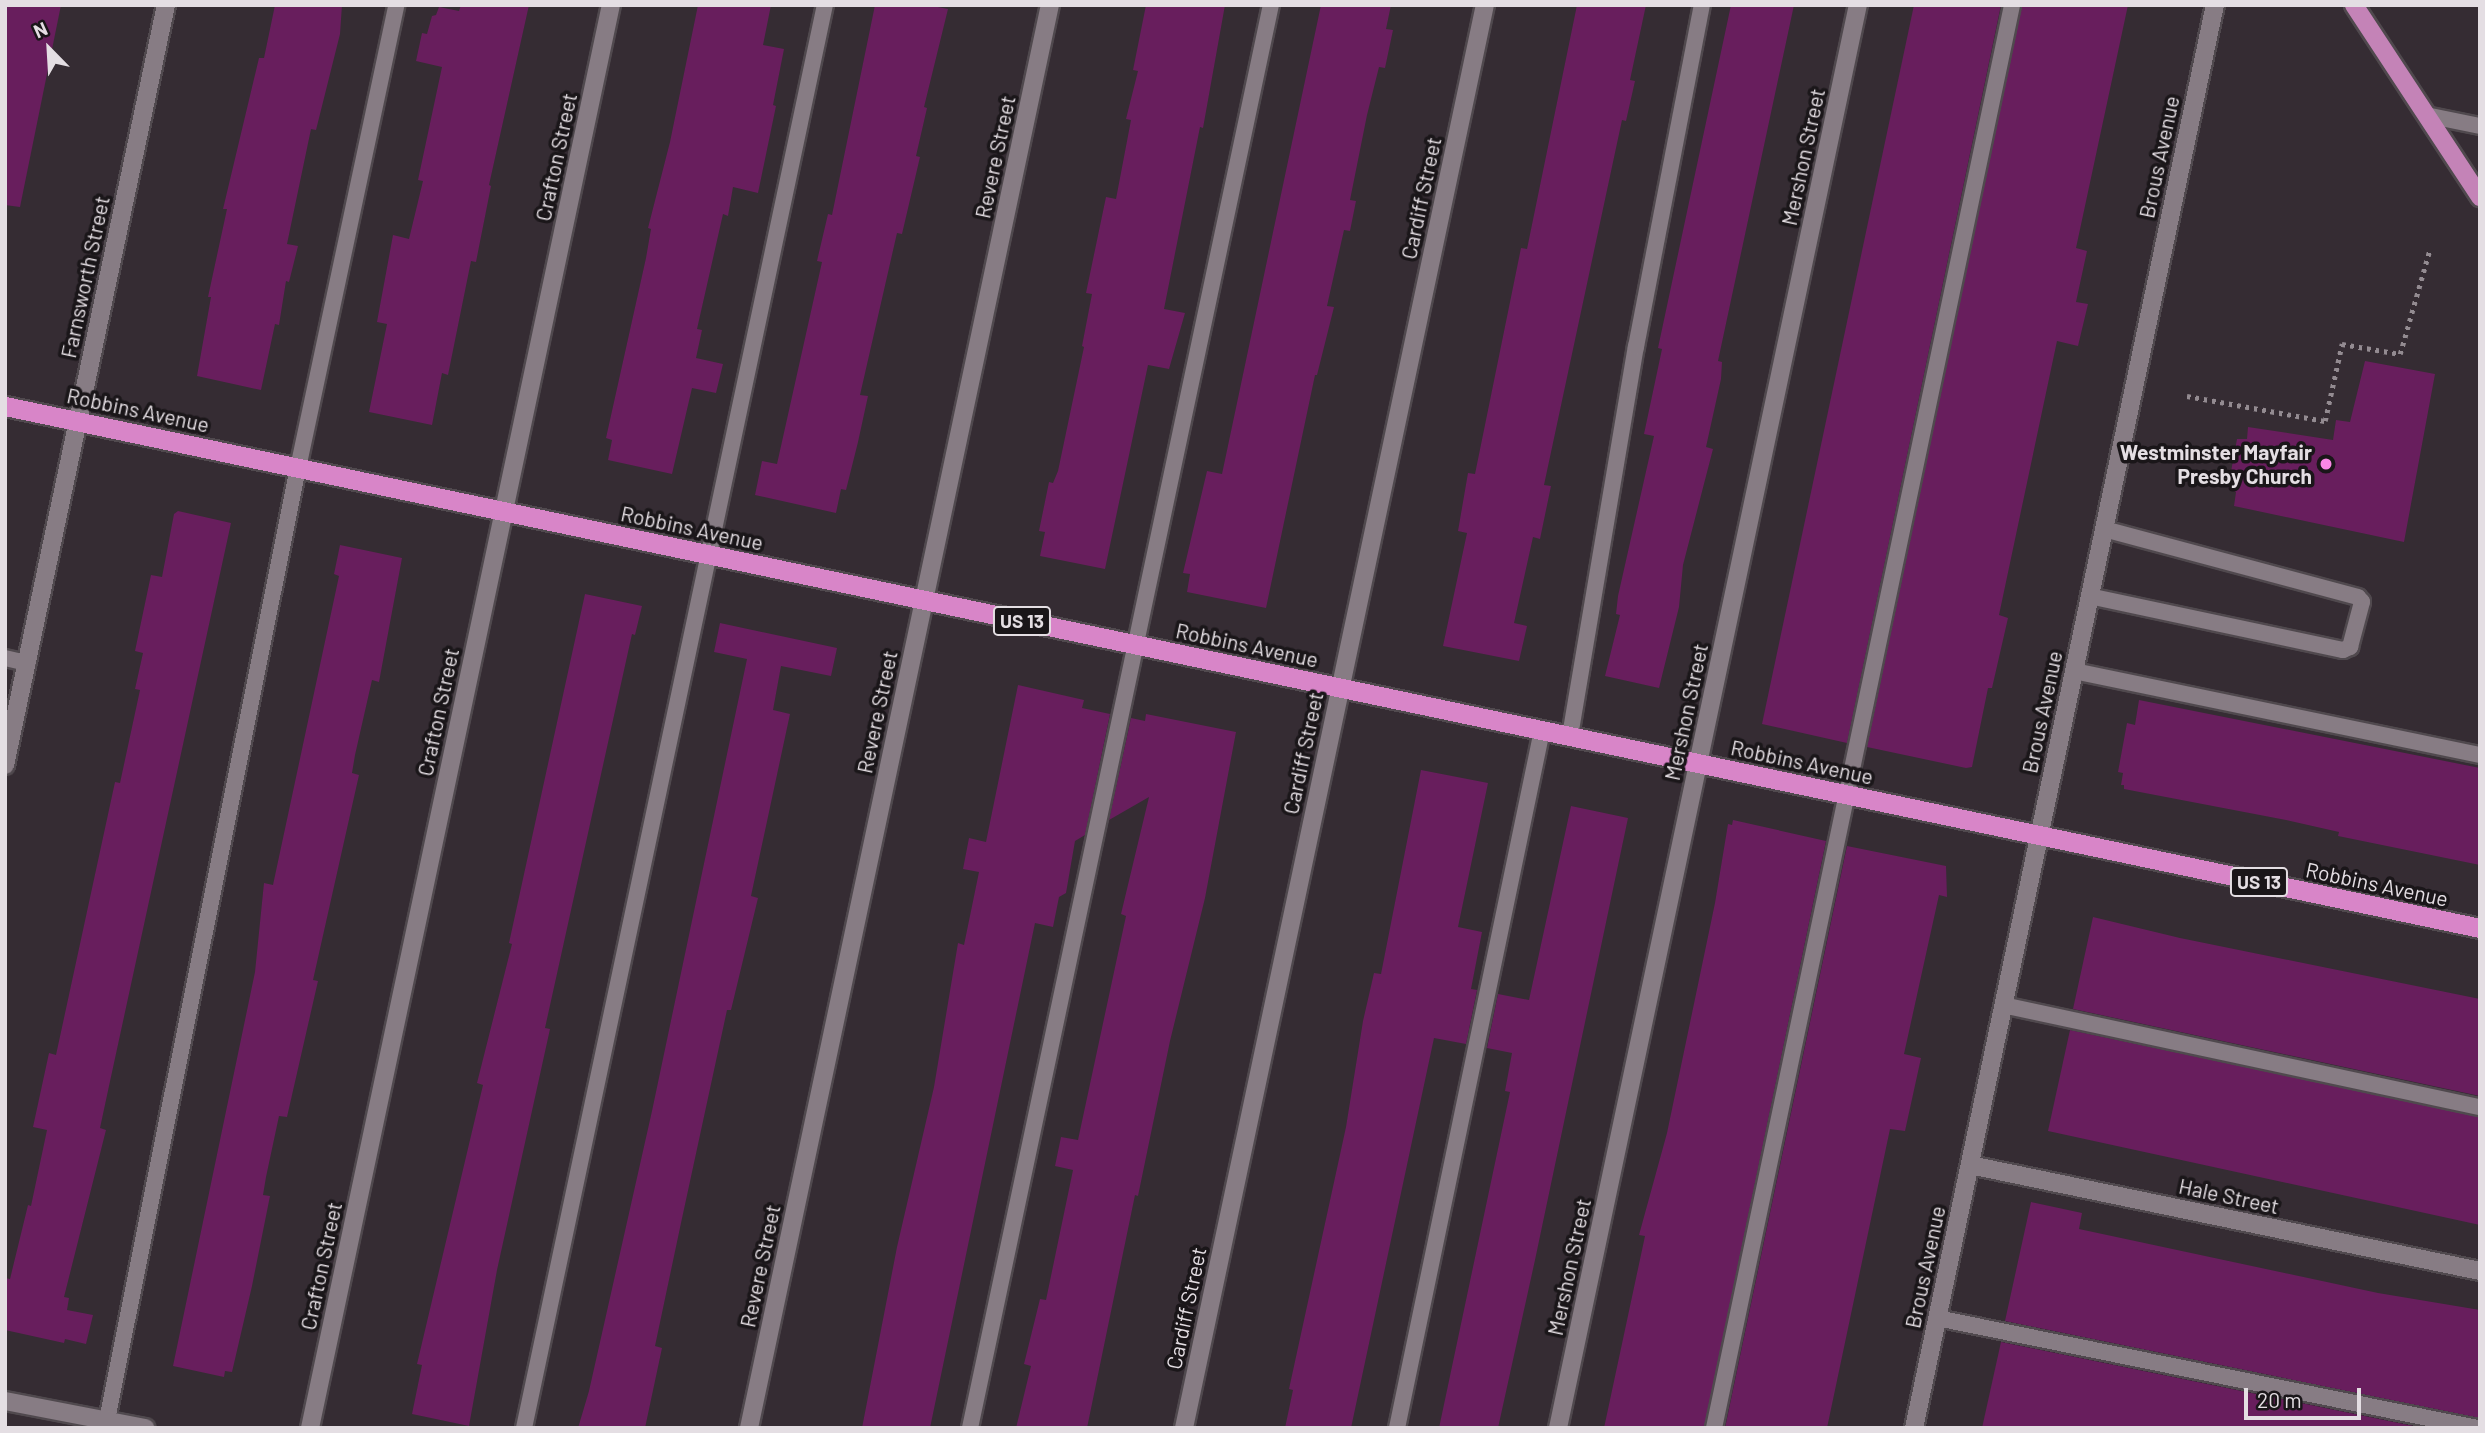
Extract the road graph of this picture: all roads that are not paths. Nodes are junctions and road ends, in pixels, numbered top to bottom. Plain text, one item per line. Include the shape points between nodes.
1 (166, 5) edge
2 (396, 5) edge
3 (611, 5) edge
4 (825, 5) edge
5 (1050, 5) edge
6 (1271, 5) edge
7 (1485, 5) edge
8 (1702, 5) edge
9 (1858, 5) edge
10 (2012, 5) edge
11 (2214, 5) edge
12 (2354, 5) edge
13 (2426, 115) junction
14 (2480, 125) edge
15 (2480, 197) edge
16 (5, 406) edge
17 (78, 421) junction
18 (298, 468) junction
19 (504, 511) junction
20 (2104, 529) junction
21 (709, 555) junction
22 (2089, 596) junction
23 (924, 600) junction
24 (1136, 645) junction
25 (5, 658) edge
26 (27, 663) junction
27 (2074, 671) junction
28 (1340, 688) junction
29 (1542, 730) junction
30 (1570, 736) junction
31 (2480, 755) edge
32 (1698, 763) junction
33 (5, 765) edge
34 (1847, 794) junction
35 (2039, 836) junction
36 (2480, 929) edge
37 (2003, 1004) junction
38 (2480, 1107) edge
39 (1970, 1165) junction
40 (2480, 1270) edge
41 (1937, 1318) junction
42 (5, 1401) edge
43 (107, 1420) junction
44 (145, 1428) edge
45 (310, 1428) edge
46 (524, 1428) edge
47 (749, 1428) edge
48 (970, 1428) edge
49 (1184, 1428) edge
50 (1397, 1428) edge
51 (1558, 1428) edge
52 (1714, 1428) edge
53 (1914, 1428) edge
54 (2477, 1428) edge

1 - 17 street, Farnsworth Street
2 - 18 lane
3 - 19 street, Crafton Street
4 - 21 lane
5 - 23 street, Revere Street
6 - 24 lane
7 - 28 street, Cardiff Street
8 - 30 lane via 1636,347
9 - 32 street, Mershon Street
10 - 34 lane
11 - 20 street, Brous Avenue
12 - 13 main road
13 - 14 lane
13 - 15 main road
16 - 17 highway, Robbins Avenue / US 13
17 - 18 highway, Robbins Avenue / US 13
17 - 26 street, Farnsworth Street
18 - 19 highway, Robbins Avenue / US 13
18 - 43 lane
19 - 21 highway, Robbins Avenue / US 13
19 - 45 street, Crafton Street
20 - 22 street, Brous Avenue
20 - 22 lane via 2358,597 2362,602 2350,647 2343,650
21 - 23 highway, Robbins Avenue / US 13
21 - 46 lane
22 - 27 street, Brous Avenue
23 - 24 highway, Robbins Avenue / US 13
23 - 47 street, Revere Street
24 - 28 highway, Robbins Avenue / US 13
24 - 48 lane
25 - 26 lane
26 - 33 street, Farnsworth Street
27 - 31 lane
27 - 35 street, Brous Avenue
28 - 29 highway, Robbins Avenue / US 13
28 - 49 street, Cardiff Street
29 - 30 highway, Robbins Avenue / US 13
29 - 50 lane
30 - 32 highway, Robbins Avenue / US 13
32 - 34 highway, Robbins Avenue / US 13
32 - 51 street, Mershon Street
34 - 35 highway, Robbins Avenue / US 13
34 - 52 lane
35 - 36 highway, Robbins Avenue / US 13
35 - 37 street, Brous Avenue
37 - 38 lane
37 - 39 street, Brous Avenue
39 - 40 street, Hale Street
39 - 41 street, Brous Avenue
41 - 53 street, Brous Avenue
41 - 54 lane
42 - 43 street
43 - 44 street

